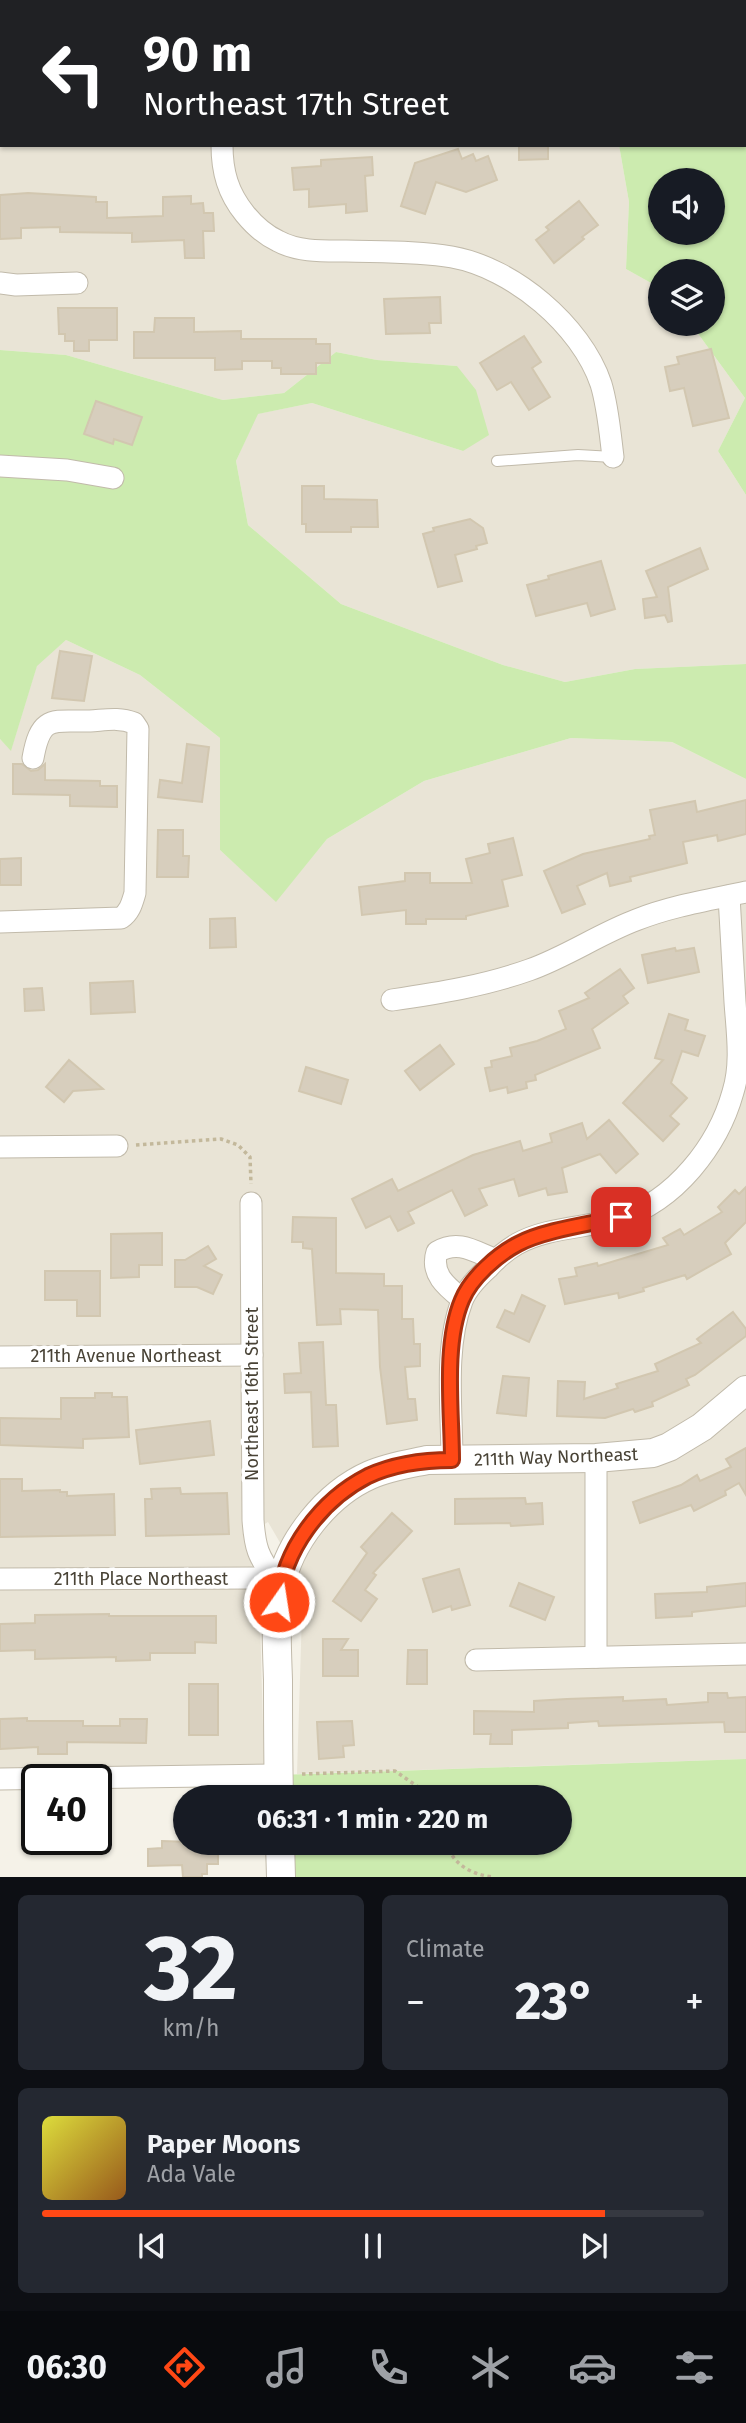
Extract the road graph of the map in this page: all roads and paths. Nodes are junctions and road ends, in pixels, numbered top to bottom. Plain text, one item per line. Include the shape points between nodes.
1 (222, 147) edge
2 (0, 283) edge
3 (77, 284) dead end
4 (613, 457) joint
5 (497, 461) dead end
6 (0, 466) edge
7 (114, 478) dead end
8 (33, 758) dead end
9 (738, 894) edge
10 (0, 922) edge
11 (392, 1000) dead end
12 (742, 1061) edge
13 (737, 1110) edge
14 (117, 1146) joint
15 (0, 1147) edge
16 (251, 1203) joint
17 (496, 1260) junction
18 (462, 1299) junction
19 (252, 1355) junction
20 (0, 1357) edge
21 (746, 1390) edge
22 (596, 1458) junction
23 (452, 1460) junction
24 (0, 1579) edge
25 (279, 1581) junction
26 (746, 1654) edge
27 (596, 1657) junction
28 (476, 1660) dead end
29 (0, 1779) edge
30 (239, 1785) edge
31 (279, 1785) edge
32 (287, 1785) edge
33 (415, 1785) edge
34 (280, 1855) edge
35 (453, 1855) edge
36 (281, 1877) edge
37 (492, 1877) edge

1 - 4 street via 228,188 256,226 278,242 298,248 455,258 508,279 540,301 569,327 587,352 601,384
2 - 3 street
4 - 5 lane via 578,454
6 - 7 street
8 - 10 street via 36,740 55,721 108,718 134,723 138,729 135,893 121,918
9 - 11 street via 638,919 563,956 489,983
9 - 12 street
12 - 13 street via 734,1091
13 - 17 street via 671,1190 643,1208 543,1235 518,1244
14 - 15 street
14 - 16 path via 221,1139 238,1145 250,1157
16 - 19 street, Northeast 16th Street
17 - 18 street
17 - 18 street via 458,1245 437,1252 435,1270
18 - 23 street via 451,1357
19 - 20 street, 211th Avenue Northeast
19 - 25 street, Northeast 16th Street via 255,1546
21 - 22 street, 211th Way Northeast via 702,1427 669,1447
22 - 23 street, 211th Way Northeast
22 - 27 street
23 - 25 street, 211th Way Northeast via 400,1465 369,1476 340,1494 302,1536
24 - 25 street, 211th Place Northeast
25 - 31 street
26 - 27 street
27 - 28 street
29 - 30 street
32 - 33 path via 394,1771
34 - 36 street
35 - 37 path via 467,1870

